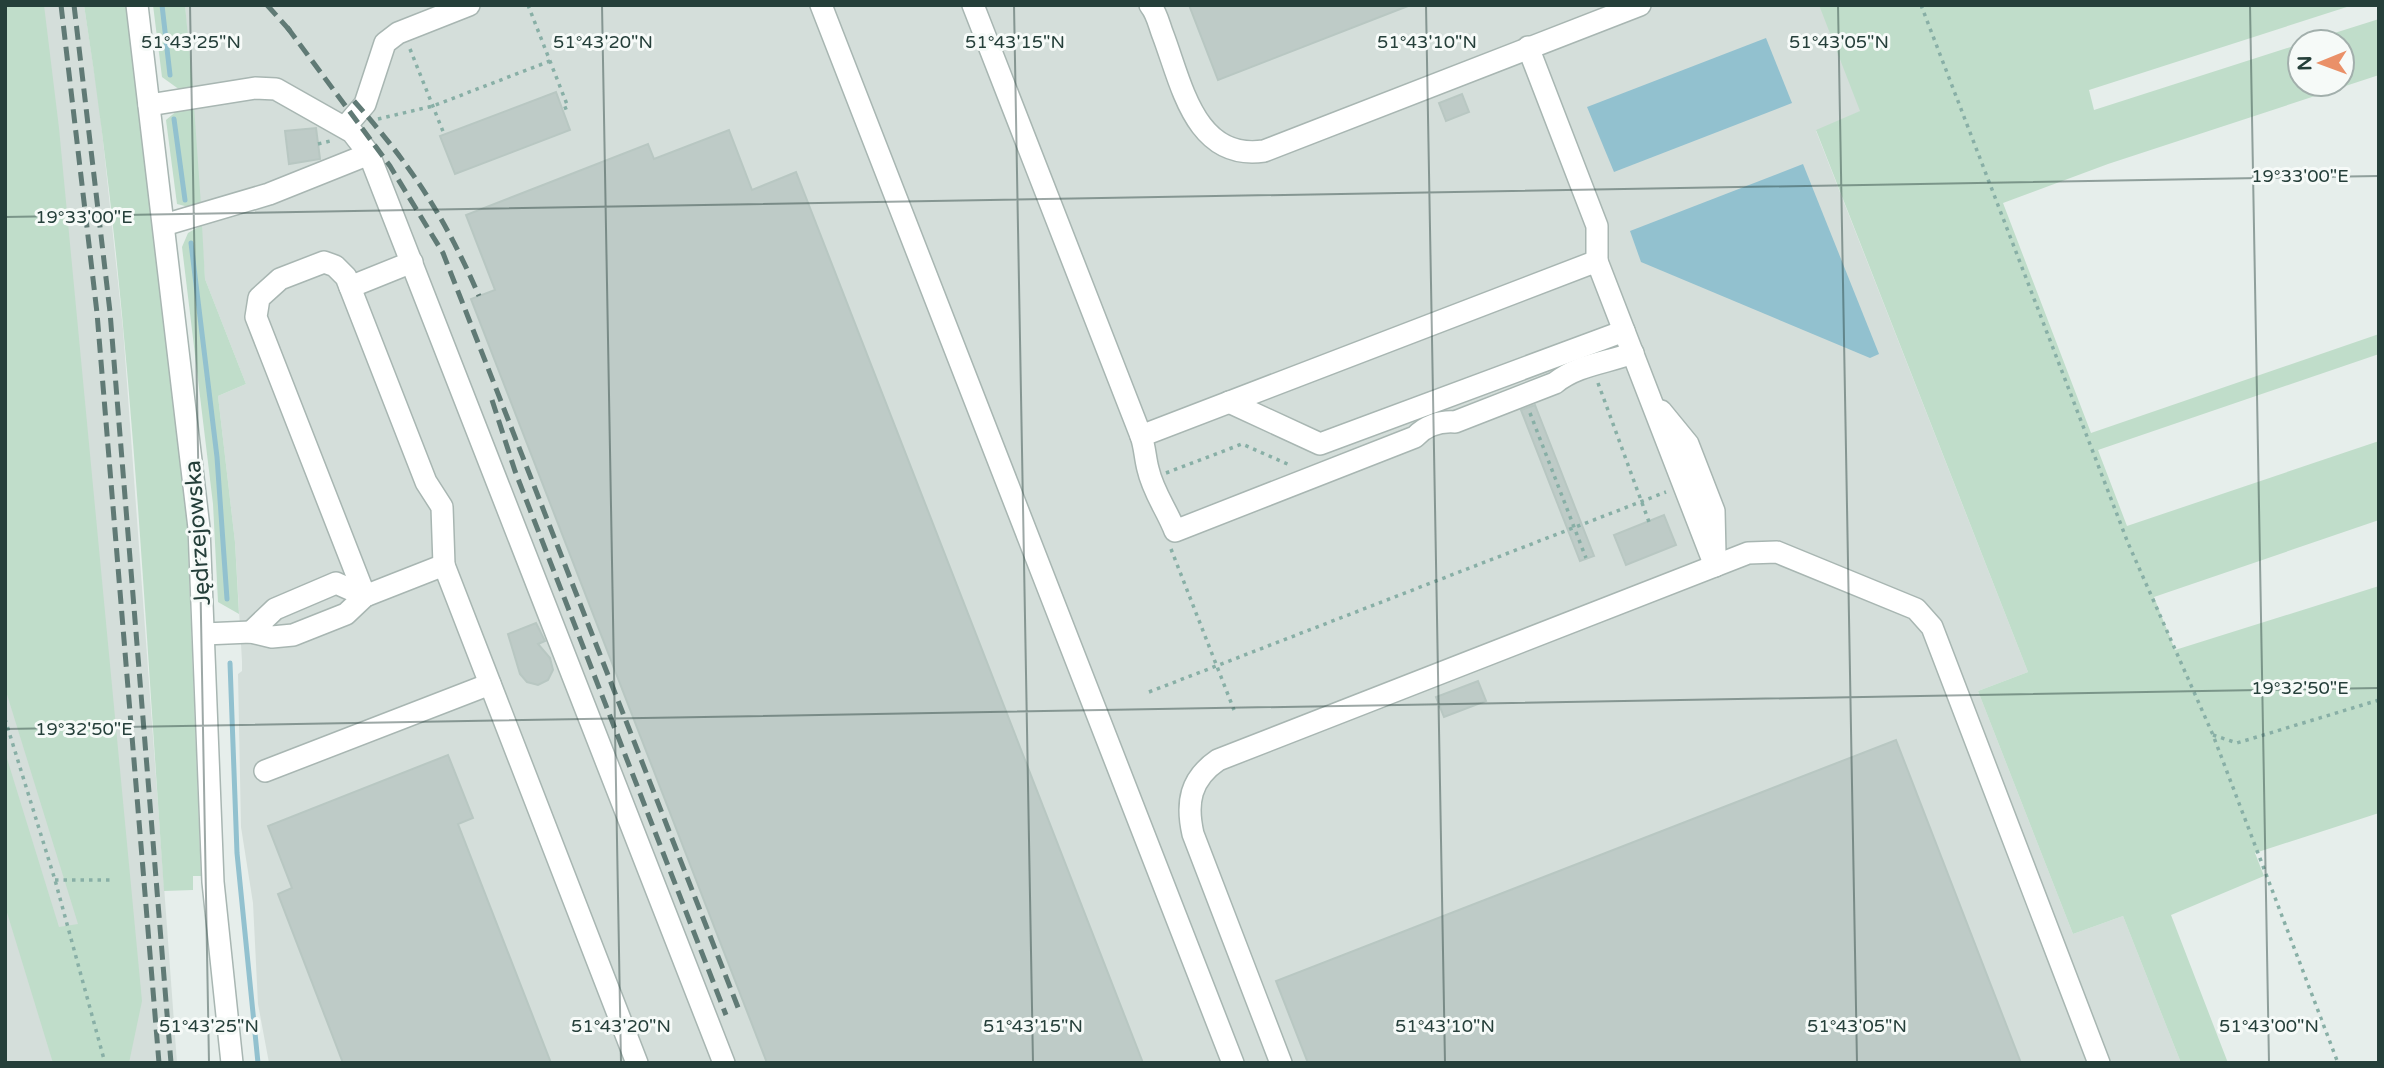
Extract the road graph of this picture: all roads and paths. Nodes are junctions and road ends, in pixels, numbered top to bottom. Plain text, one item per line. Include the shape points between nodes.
1 (137, 5) edge
2 (469, 5) edge
3 (528, 5) edge
4 (821, 5) edge
5 (973, 5) edge
6 (1150, 5) edge
7 (1640, 5) edge
8 (1921, 5) edge
9 (403, 31) junction
10 (1528, 47) junction
11 (550, 61) junction
12 (149, 105) junction
13 (433, 106) junction
14 (562, 109) dead end
15 (349, 130) junction
16 (444, 134) dead end
17 (318, 144) dead end
18 (369, 155) junction
19 (163, 225) junction
20 (1597, 261) junction
21 (412, 262) junction
22 (350, 287) junction
23 (1624, 331) junction
24 (1633, 353) junction
25 (1523, 395) junction
26 (1649, 396) junction
27 (1229, 402) junction
28 (1144, 445) junction
29 (1674, 489) junction
30 (1574, 527) junction
31 (1586, 558) dead end
32 (444, 565) junction
33 (1715, 566) junction
34 (365, 596) junction
35 (251, 632) junction
36 (204, 634) junction
37 (490, 684) junction
38 (1149, 692) dead end
39 (2379, 700) edge
40 (5, 719) edge
41 (2214, 735) junction
42 (265, 771) dead end
43 (55, 880) junction
44 (110, 880) dead end
45 (105, 1063) edge
46 (232, 1063) edge
47 (637, 1063) edge
48 (724, 1063) edge
49 (1233, 1063) edge
50 (1282, 1063) edge
51 (2099, 1063) edge
52 (2338, 1063) edge

1 - 12 street, Jędrzejowska
2 - 9 street
3 - 11 path
4 - 49 street
5 - 28 street
6 - 10 street via 1200,127 1225,147 1252,153
7 - 10 street
8 - 41 path via 2128,543
9 - 13 path
9 - 15 street via 385,43 365,104
10 - 20 street via 1597,226
11 - 13 path
11 - 14 path via 568,107
12 - 15 street via 255,88 276,89
12 - 19 street, Jędrzejowska
13 - 15 path
13 - 16 path
15 - 17 path
15 - 18 street
18 - 19 street via 269,194
18 - 21 street
19 - 36 street, Jędrzejowska via 199,528
20 - 23 street
20 - 27 street
21 - 22 street
21 - 48 street
22 - 32 street via 426,482 440,500
22 - 34 street via 335,266 318,263 272,284 259,298 256,311
23 - 24 street
23 - 27 street via 1320,444
24 - 25 street via 1597,366 1570,383 1555,383
24 - 26 street
25 - 28 street via 1455,422 1444,421 1415,438 1175,531 1147,466
25 - 30 path
26 - 29 street
26 - 33 street
27 - 28 street
29 - 30 path
29 - 33 street via 1687,522
30 - 31 path
30 - 38 path
32 - 34 street
32 - 37 street
33 - 50 street via 1218,760 1206,769 1190,797 1193,834
33 - 51 street via 1748,553 1777,552 1924,616
34 - 35 street via 346,614 293,635
34 - 35 street via 336,583 275,609
35 - 36 street
36 - 46 street, Jędrzejowska via 213,882
37 - 42 street
37 - 47 street
39 - 41 path via 2237,743
40 - 43 path
41 - 52 path
43 - 44 path
43 - 45 path

